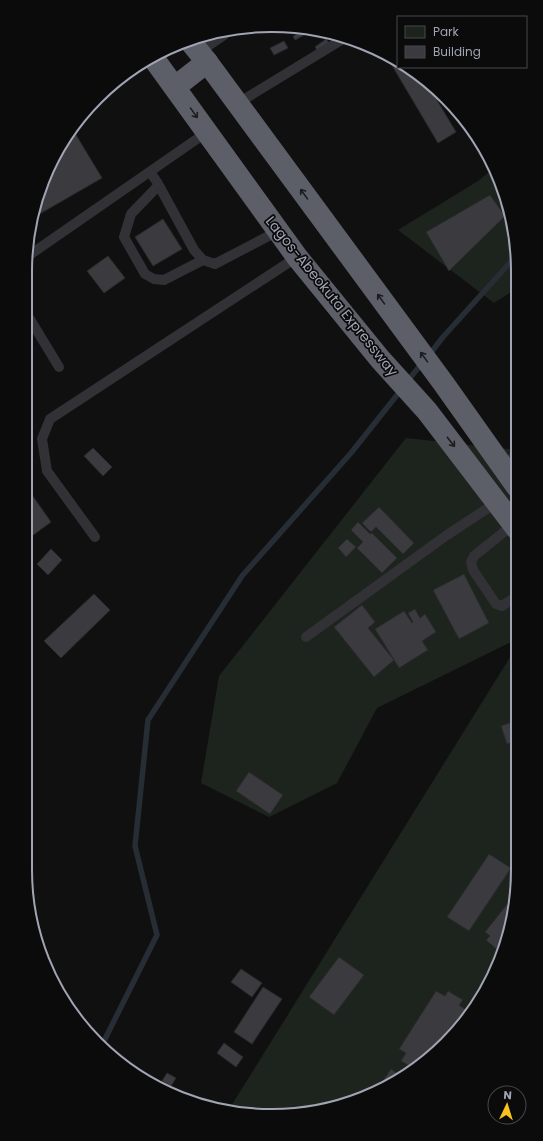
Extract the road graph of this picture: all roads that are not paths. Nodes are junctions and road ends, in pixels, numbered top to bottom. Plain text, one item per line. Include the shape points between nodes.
1 (218, 38) edge
2 (338, 42) edge
3 (199, 52) edge
4 (156, 62) edge
5 (175, 87) junction
6 (238, 103) junction
7 (207, 132) junction
8 (150, 172) junction
9 (158, 186) junction
10 (278, 231) junction
11 (33, 252) edge
12 (297, 257) junction
13 (203, 260) junction
14 (32, 323) edge
15 (59, 367) dead end
16 (509, 460) edge
17 (497, 502) junction
18 (511, 521) edge
19 (511, 529) edge
20 (94, 538) dead end
21 (511, 600) edge
22 (306, 637) dead end

1 - 3 lane
2 - 6 lane
3 - 5 highway
3 - 6 highway
4 - 5 highway, Lagos-Abeokuta Expressway
5 -> 7 highway, Lagos-Abeokuta Expressway
16 -> 6 highway via 444,384
7 - 8 lane
7 - 10 highway, Lagos-Abeokuta Expressway
8 - 9 lane
8 - 11 lane
9 - 13 lane via 194,250
9 - 13 lane via 130,214 124,237 145,274 154,279 164,280
10 - 12 highway, Lagos-Abeokuta Expressway
10 - 13 lane via 215,264
12 -> 17 highway, Lagos-Abeokuta Expressway via 380,359 427,411
12 - 20 lane via 50,419 42,439 47,471
14 - 15 lane
17 - 18 highway, Lagos-Abeokuta Expressway
17 - 22 lane
19 - 21 lane via 474,556 471,562 473,570 496,604 502,606

